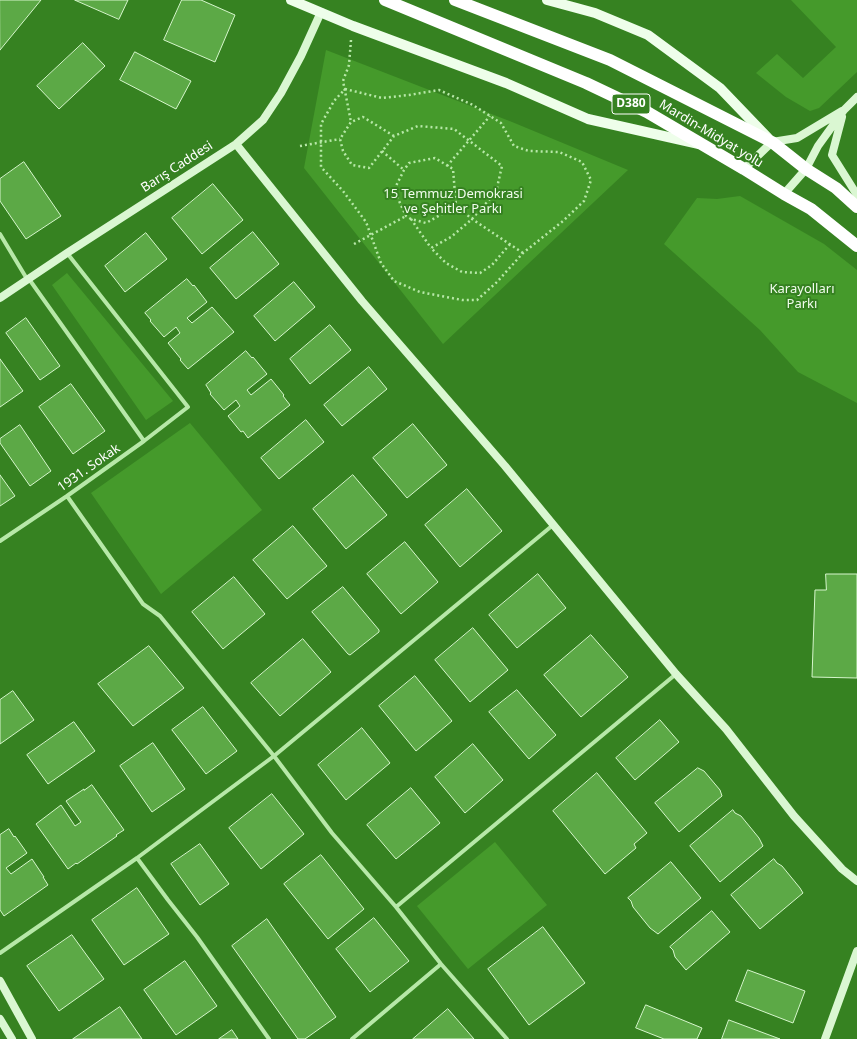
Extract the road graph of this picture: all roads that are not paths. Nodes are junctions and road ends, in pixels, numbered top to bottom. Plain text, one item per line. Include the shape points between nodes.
1 (291, 0) edge
2 (385, 0) edge
3 (455, 0) edge
4 (547, 0) edge
5 (321, 12) junction
6 (857, 96) edge
7 (844, 110) junction
8 (772, 142) junction
9 (236, 144) junction
10 (707, 146) junction
11 (806, 168) junction
12 (744, 169) junction
13 (784, 194) junction
14 (857, 195) edge
15 (857, 207) edge
16 (0, 234) edge
17 (857, 246) edge
18 (67, 253) junction
19 (28, 279) junction
20 (0, 298) edge
21 (144, 441) junction
22 (67, 496) junction
23 (553, 526) junction
24 (0, 541) edge
25 (676, 674) junction
26 (274, 756) junction
27 (137, 858) junction
28 (857, 881) edge
29 (396, 907) junction
30 (857, 951) edge
31 (0, 953) edge
32 (441, 964) junction
33 (0, 981) edge
34 (0, 1019) edge
35 (12, 1039) edge
36 (32, 1039) edge
37 (269, 1039) edge
38 (352, 1039) edge
39 (507, 1039) edge
40 (825, 1039) edge

1 - 5 main road
2 - 10 highway, Mardin-Midyat yolu / D380 via 586,83 647,112
3 - 8 highway, Mardin-Midyat yolu / D380 via 610,60
4 - 8 main road via 595,13 648,35 720,88
5 - 9 street, Barış Caddesi via 281,93 262,120
5 - 10 main road via 506,83 588,119
6 - 7 street
7 - 8 street via 797,138
7 - 11 street via 818,146
7 - 14 street via 832,154
8 - 11 highway, Mardin-Midyat yolu / D380
8 - 12 street
9 - 18 street, Barış Caddesi
9 - 23 street via 362,301 505,466
10 - 12 highway, Mardin-Midyat yolu / D380
11 - 13 street
11 - 15 highway, Mardin-Midyat yolu / D380 via 836,188
12 - 13 highway, Mardin-Midyat yolu / D380
13 - 17 highway, Mardin-Midyat yolu / D380 via 811,208
16 - 19 street
18 - 19 street, Barış Caddesi
18 - 21 street, 1931. Sokak via 188,407
19 - 20 street, Barış Caddesi
19 - 21 street
21 - 22 street, 1931. Sokak
22 - 24 street, 1931. Sokak
22 - 26 street via 143,604 160,616
23 - 25 street
23 - 26 street
25 - 28 street via 726,729 794,816 842,869
25 - 29 street
26 - 27 street
26 - 29 street via 332,833
27 - 31 street
27 - 37 street
29 - 32 street
30 - 40 street
32 - 38 street
32 - 39 street
33 - 36 street
34 - 35 street

